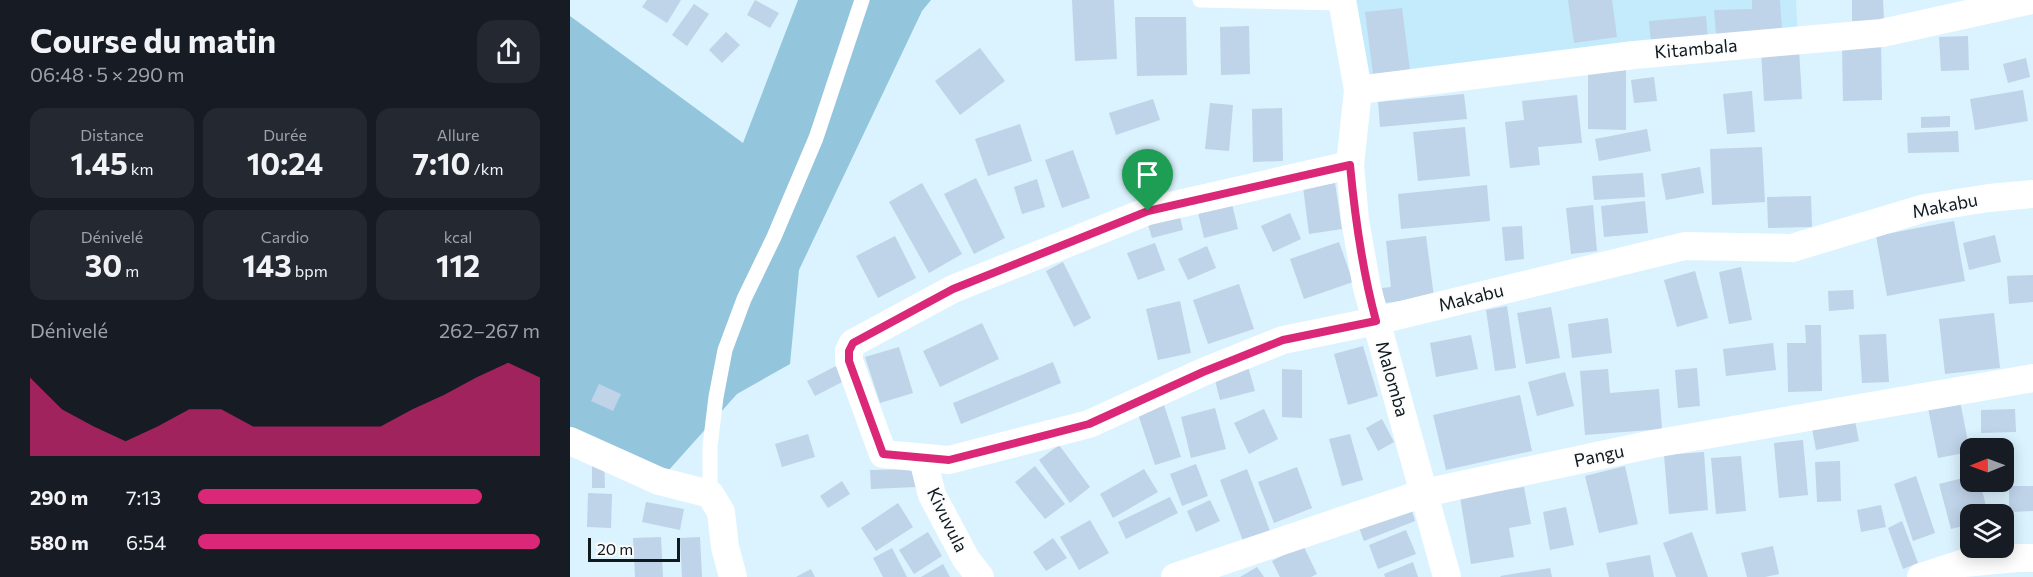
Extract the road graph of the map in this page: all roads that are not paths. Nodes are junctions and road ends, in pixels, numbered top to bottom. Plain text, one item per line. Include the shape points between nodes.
1 (862, 0) edge
2 (1200, 0) edge
3 (2031, 0) edge
4 (1342, 1) edge
5 (1358, 90) junction
6 (1350, 165) junction
7 (2033, 194) edge
8 (1376, 321) junction
9 (2033, 378) edge
10 (570, 441) edge
11 (923, 459) junction
12 (1424, 493) junction
13 (710, 494) junction
14 (2033, 558) edge
15 (733, 577) edge
16 (980, 577) edge
17 (1175, 577) edge
18 (1448, 577) edge
19 (1921, 577) edge

1 - 13 lane via 816,138 725,350 712,436
2 - 4 lane
3 - 5 street, Kitambala via 1882,33 1634,55
4 - 5 street, Malomba
5 - 6 street, Malomba
6 - 8 street, Malomba via 1355,220
6 - 11 street via 1148,211 953,289 853,343 849,361 883,454
7 - 8 street, Makabu via 1925,208 1792,248 1685,246
8 - 11 street, Makabu via 1283,340 1089,424 949,460
8 - 12 street, Malomba
9 - 12 street, Pangu via 1653,444
10 - 13 street via 659,481
11 - 16 street, Kivuvula via 932,495
12 - 17 street, Pangu
12 - 18 street, Malomba
13 - 15 street via 721,512
14 - 19 street via 1964,563

